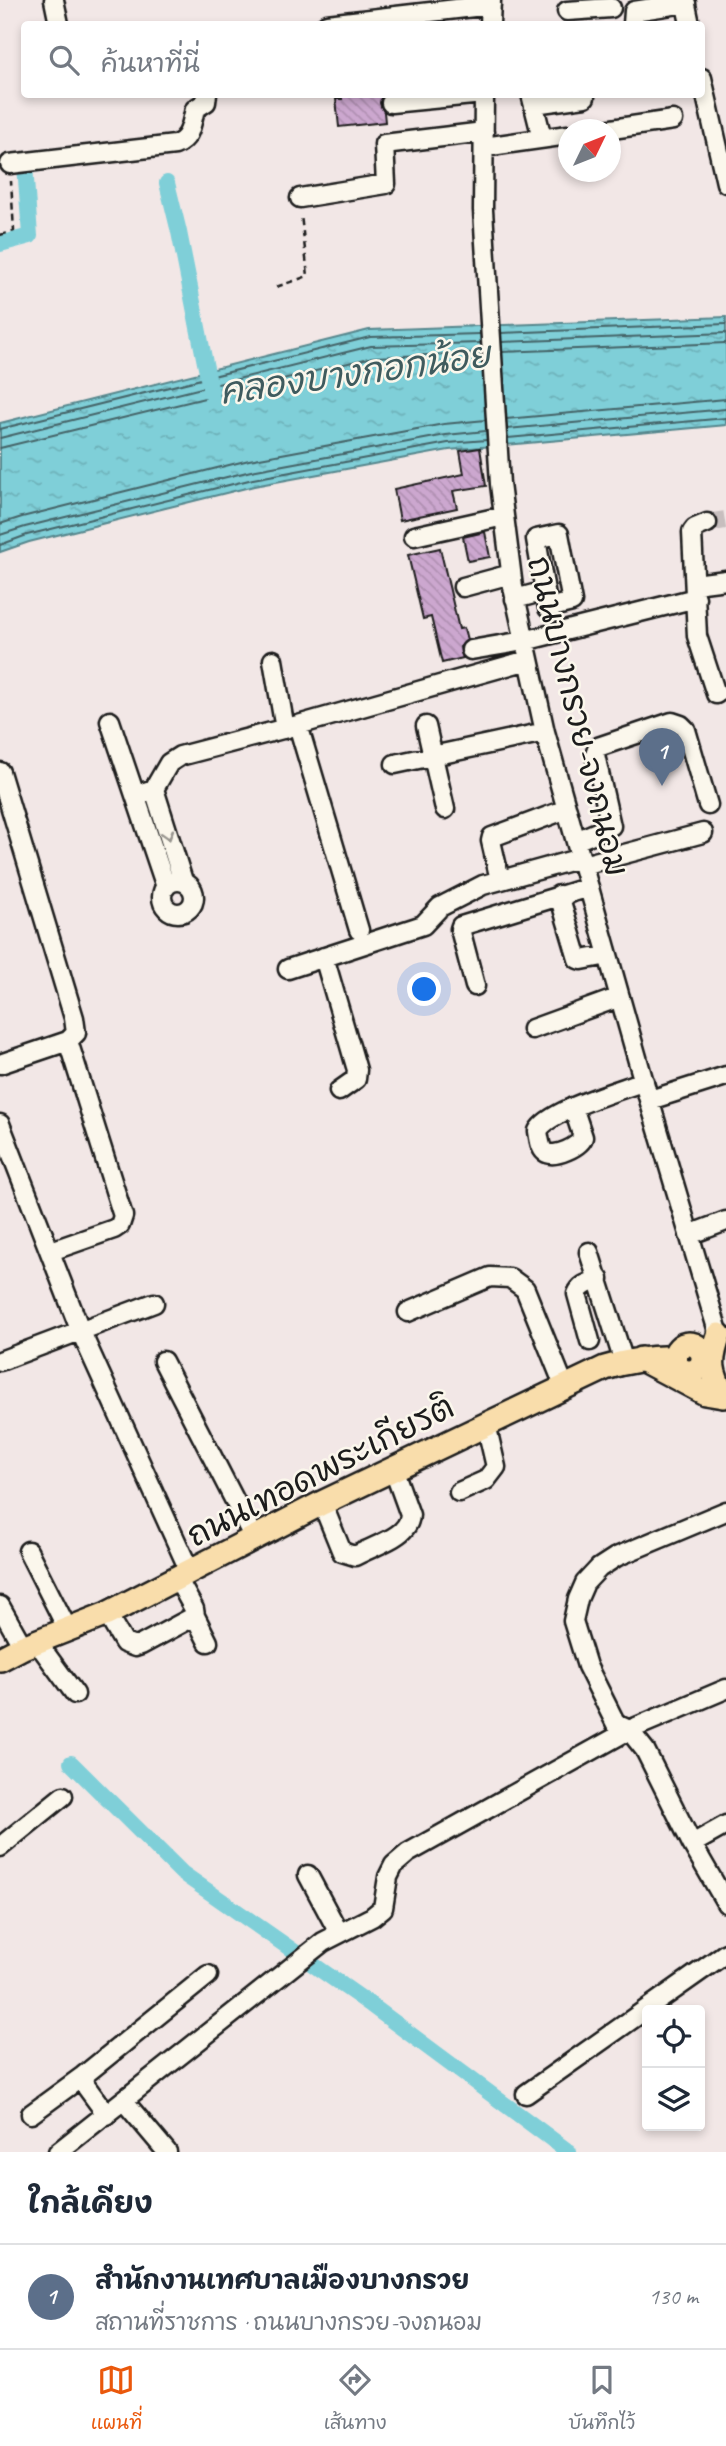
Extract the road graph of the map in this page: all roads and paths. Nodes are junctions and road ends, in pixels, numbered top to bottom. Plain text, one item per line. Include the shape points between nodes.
1 (54, 0) edge
2 (491, 2) edge
3 (686, 2) edge
4 (611, 8) dead end
5 (567, 12) edge
6 (58, 21) edge
7 (389, 21) edge
8 (490, 21) edge
9 (634, 21) edge
10 (690, 21) edge
11 (705, 91) edge
12 (206, 98) edge
13 (436, 98) edge
14 (483, 98) edge
15 (558, 98) edge
16 (532, 99) edge
17 (391, 103) dead end
18 (673, 120) dead end
19 (621, 128) edge
20 (558, 136) edge
21 (542, 138) junction
22 (484, 139) junction
23 (10, 164) joint
24 (726, 183) edge
25 (300, 198) joint
26 (0, 235) edge
27 (276, 287) dead end
28 (504, 516) junction
29 (707, 523) dead end
30 (414, 536) dead end
31 (511, 575) junction
32 (726, 580) edge
33 (463, 587) dead end
34 (545, 591) dead end
35 (695, 591) junction
36 (515, 598) junction
37 (524, 641) junction
38 (471, 650) dead end
39 (273, 660) dead end
40 (528, 660) junction
41 (716, 694) dead end
42 (110, 721) dead end
43 (426, 726) dead end
44 (292, 727) junction
45 (545, 733) junction
46 (432, 756) junction
47 (395, 764) dead end
48 (0, 772) edge
49 (154, 789) junction
50 (135, 795) junction
51 (708, 805) dead end
52 (445, 809) dead end
53 (567, 809) junction
54 (703, 834) dead end
55 (576, 841) junction
56 (582, 862) junction
57 (499, 880) junction
58 (589, 887) junction
59 (559, 895) junction
60 (359, 930) dead end
61 (608, 955) junction
62 (324, 957) junction
63 (288, 969) dead end
64 (475, 986) dead end
65 (620, 997) junction
66 (532, 1029) dead end
67 (68, 1041) junction
68 (0, 1063) edge
69 (726, 1076) edge
70 (644, 1081) junction
71 (339, 1091) dead end
72 (650, 1100) junction
73 (573, 1107) dead end
74 (0, 1124) edge
75 (726, 1221) edge
76 (689, 1235) junction
77 (51, 1251) junction
78 (589, 1252) dead end
79 (599, 1279) junction
80 (153, 1303) dead end
81 (408, 1312) dead end
82 (81, 1332) junction
83 (723, 1333) edge
84 (590, 1341) dead end
85 (699, 1348) junction
86 (674, 1358) junction
87 (0, 1361) edge
88 (163, 1361) dead end
89 (633, 1361) junction
90 (694, 1371) junction
91 (565, 1388) junction
92 (725, 1397) edge
93 (486, 1424) junction
94 (393, 1468) junction
95 (459, 1492) dead end
96 (323, 1503) junction
97 (726, 1511) edge
98 (255, 1539) junction
99 (28, 1551) dead end
100 (184, 1575) junction
101 (0, 1606) edge
102 (107, 1614) junction
103 (195, 1616) junction
104 (68, 1630) junction
105 (208, 1642) dead end
106 (30, 1645) junction
107 (0, 1660) edge
108 (726, 1689) edge
109 (75, 1695) dead end
110 (629, 1730) junction
111 (62, 1796) dead end
112 (726, 1825) edge
113 (692, 1844) junction
114 (0, 1847) edge
115 (308, 1875) dead end
116 (726, 1903) edge
117 (339, 1933) junction
118 (726, 1952) edge
119 (208, 1975) dead end
120 (83, 2076) junction
121 (526, 2094) dead end
122 (124, 2101) junction
123 (31, 2114) dead end
124 (107, 2115) junction
125 (64, 2150) edge
126 (167, 2152) edge

1 - 6 street
2 - 7 street
2 - 8 street
3 - 9 street via 634,11
3 - 10 street
4 - 5 street
11 - 24 street
12 - 23 street via 195,109 184,142
13 - 17 street
14 - 22 street, ถนนบางกรวย-จงถนอม
15 - 16 street
16 - 21 street
18 - 19 street
20 - 21 street
21 - 22 street
22 - 25 street via 384,144 386,184
22 - 28 street, ถนนบางกรวย-จงถนอม via 483,211
23 - 26 path via 14,231
25 - 27 path via 308,276
28 - 30 street
28 - 31 street, ถนนบางกรวย-จงถนอม
29 - 35 street via 692,532
31 - 33 street
31 - 36 street, ถนนบางกรวย-จงถนอม
32 - 35 street
34 - 36 street
35 - 37 street
35 - 41 street via 697,636
36 - 37 street, ถนนบางกรวย-จงถนอม
37 - 38 street
37 - 40 street, ถนนบางกรวย-จงถนอม
39 - 44 street
40 - 44 street
40 - 45 street, ถนนบางกรวย-จงถนอม
42 - 50 street
43 - 46 street
44 - 49 street via 180,756 169,763
44 - 60 street
45 - 46 street
45 - 53 street, ถนนบางกรวย-จงถนอม
46 - 47 street
46 - 52 street
48 - 67 street via 74,1018 76,1033
49 - 50 street
49 -> 50 street via 174,884
51 - 55 street via 686,730 672,722 598,747 595,755 611,826
53 - 55 street, ถนนบางกรวย-จงถนอม
53 - 57 street via 491,838
54 - 56 street
55 - 56 street, ถนนบางกรวย-จงถนอม
56 - 57 street
56 - 58 street, ถนนบางกรวย-จงถนอม
57 - 62 street via 440,906 423,925
58 - 59 street
58 - 61 street, ถนนบางกรวย-จงถนอม
59 - 61 street via 578,959
59 - 64 street via 461,926
61 - 65 street, ถนนบางกรวย-จงถนอม
62 - 63 street
62 - 71 street via 356,1070 356,1079
65 - 66 street
65 - 70 street, ถนนบางกรวย-จงถนอม
67 - 68 street
67 - 77 street via 123,1216 114,1229
69 - 72 street
70 - 72 street, ถนนบางกรวย-จงถนอม
70 - 73 street
72 - 76 street, ถนนบางกรวย-จงถนอม
74 - 77 street
75 - 76 street
76 - 83 street, ถนนบางกรวย-จงถนอม
77 - 82 street
78 - 79 street
79 - 84 street via 579,1288 577,1294
79 - 89 street
80 - 82 street
81 - 91 street via 491,1277 510,1278 525,1289
82 - 87 street
82 - 100 street
83 - 85 main road
83 - 92 main road via 711,1356 712,1371
85 - 86 main road via 684,1345
85 - 90 main road via 702,1364
86 - 89 main road, ถนนเทอดพระเกียรติ
86 - 90 main road via 683,1371
88 - 98 street
89 - 91 main road, ถนนเทอดพระเกียรติ via 605,1368
89 - 92 main road via 705,1393
90 - 92 main road
91 - 93 main road, ถนนเทอดพระเกียรติ
93 - 94 main road, ถนนเทอดพระเกียรติ
93 - 95 street via 496,1467 486,1480
94 - 96 main road, ถนนเทอดพระเกียรติ
94 - 96 street via 410,1523 361,1553 342,1552
96 - 98 main road, ถนนเทอดพระเกียรติ
97 - 110 street via 616,1557 599,1568 578,1599 573,1621 587,1666 611,1718
98 - 100 main road, ถนนเทอดพระเกียรติ
99 - 104 street
100 - 102 main road, ถนนเทอดพระเกียรติ
100 - 103 street
101 - 106 street
102 - 103 street via 124,1643 135,1647
102 - 104 main road, ถนนเทอดพระเกียรติ
103 - 105 street
104 - 106 main road, ถนนเทอดพระเกียรติ
106 - 107 main road, ถนนเทอดพระเกียรติ
106 - 109 street
108 - 110 street
110 - 113 street via 645,1750
110 - 117 street via 408,1853 388,1877 383,1908
111 - 114 street
112 - 113 street
113 - 116 street
115 - 117 street
117 - 122 street
118 - 121 street
119 - 120 street
120 - 123 street
120 - 124 street
122 - 124 street
122 - 126 street
124 - 125 street

